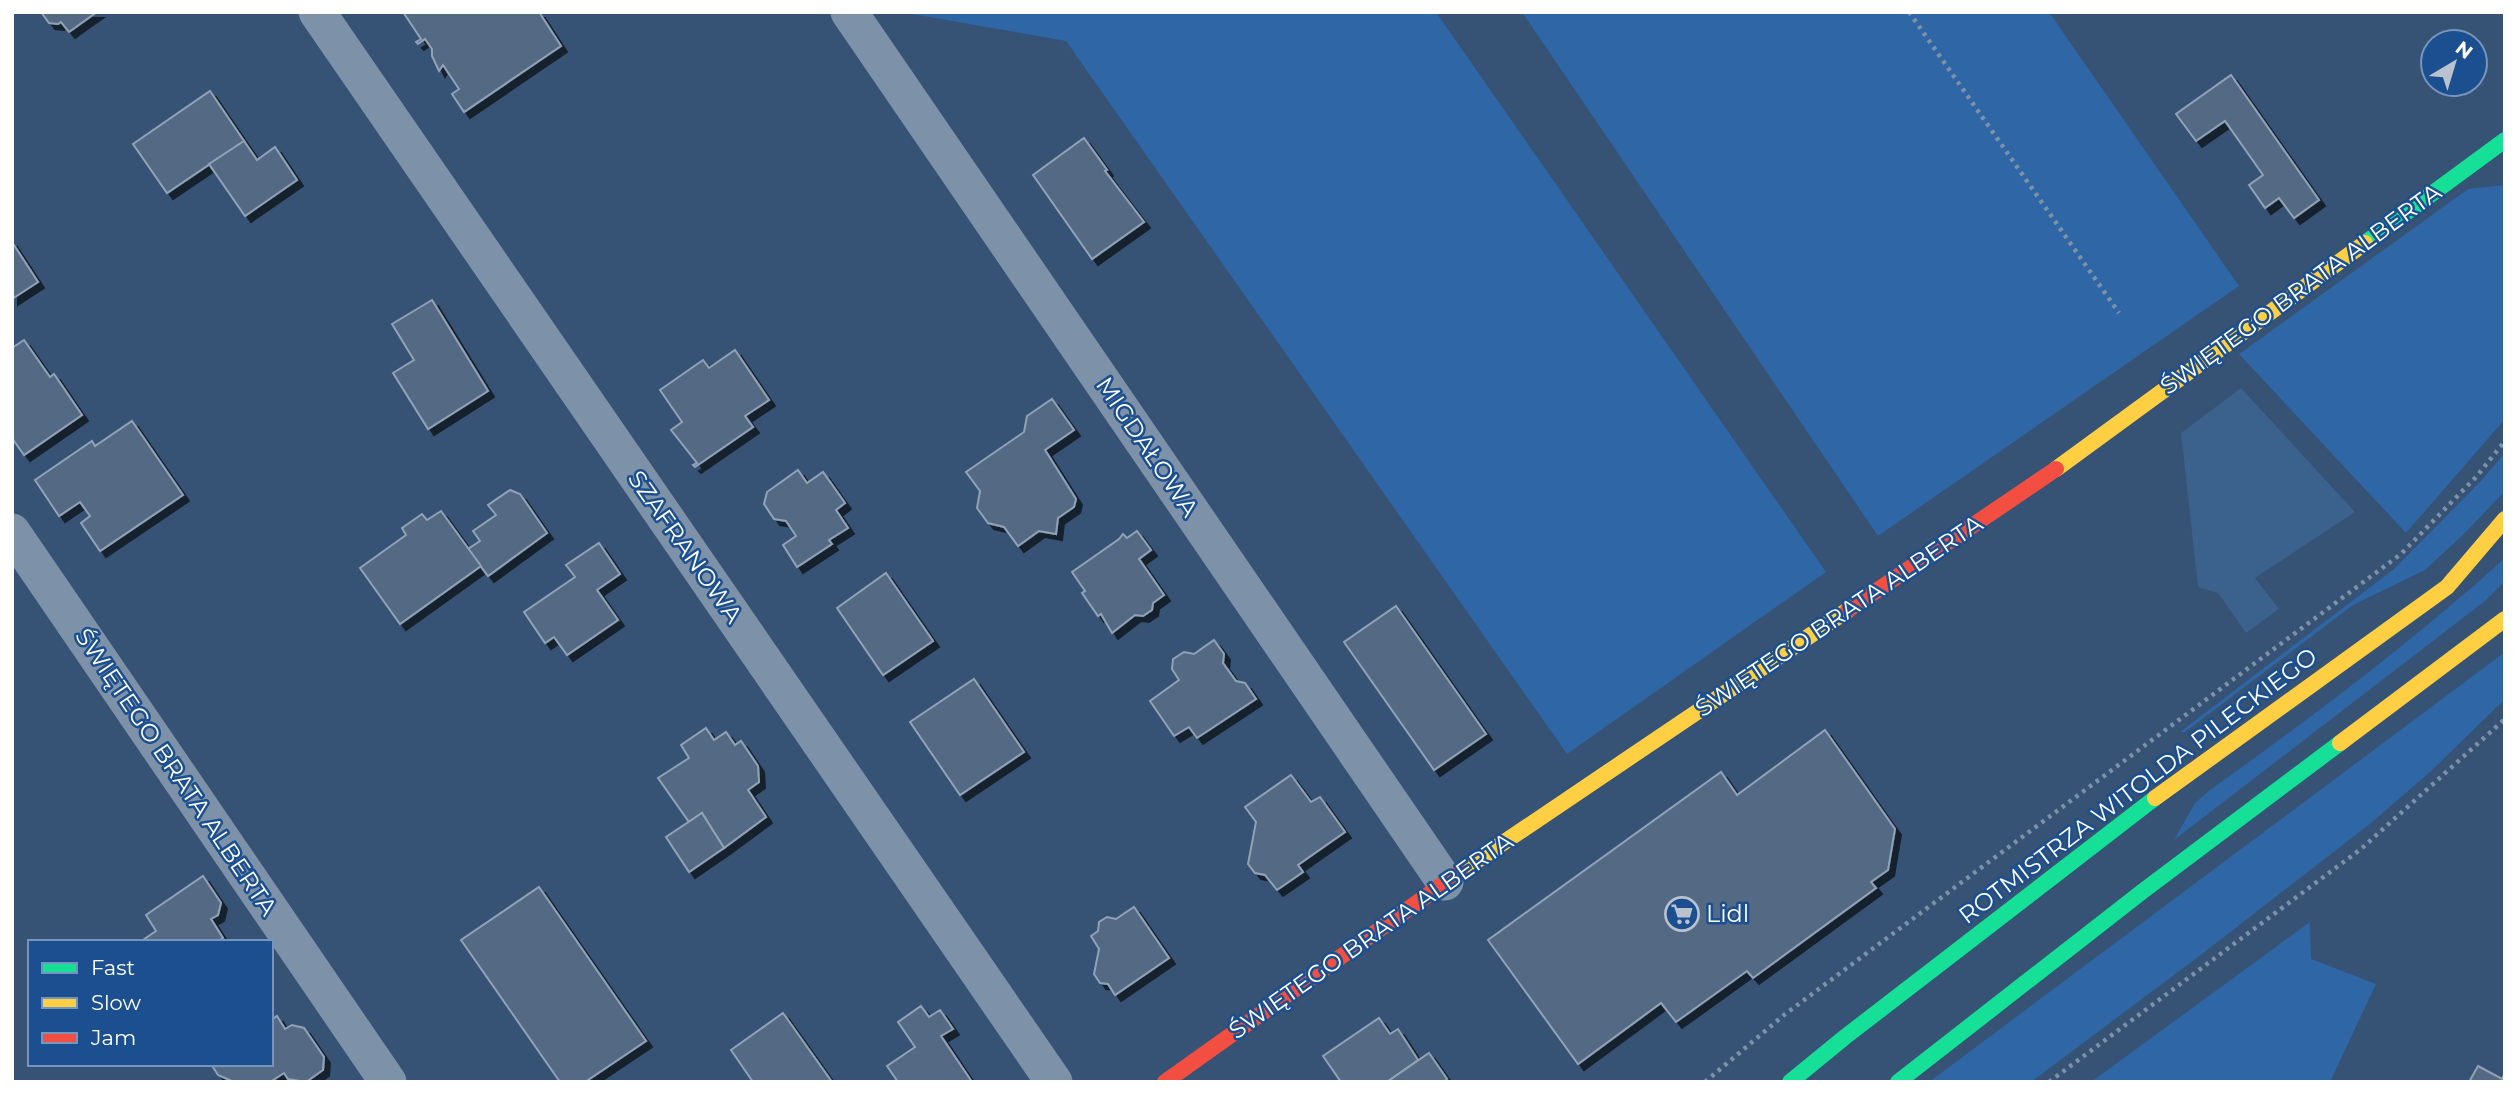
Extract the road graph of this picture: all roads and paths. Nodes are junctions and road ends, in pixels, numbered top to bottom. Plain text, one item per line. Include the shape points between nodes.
1 (317, 12) edge
2 (849, 12) edge
3 (1909, 12) edge
4 (2505, 140) edge
5 (2119, 313) dead end
6 (2505, 441) edge
7 (2505, 519) edge
8 (12, 532) edge
9 (2505, 620) edge
10 (2505, 719) edge
11 (1445, 881) junction
12 (388, 1082) edge
13 (1054, 1082) edge
14 (1165, 1082) edge
15 (1705, 1082) edge
16 (1790, 1082) edge
17 (1898, 1082) edge
18 (2049, 1082) edge

1 - 13 street, SZAFRANOWA
2 - 11 street, MIGDAŁOWA
3 - 5 path
4 - 11 main road, ŚWIĘTEGO BRATA ALBERTA via 2052,472
6 - 15 path via 2401,554 1784,1015
7 - 16 main road, ROTMISTRZA WITOLDA PILECKIEGO via 2447,587 2170,786
8 - 12 street, ŚWIĘTEGO BRATA ALBERTA
9 - 17 main road
10 - 18 path via 2361,849
11 - 14 main road, ŚWIĘTEGO BRATA ALBERTA

